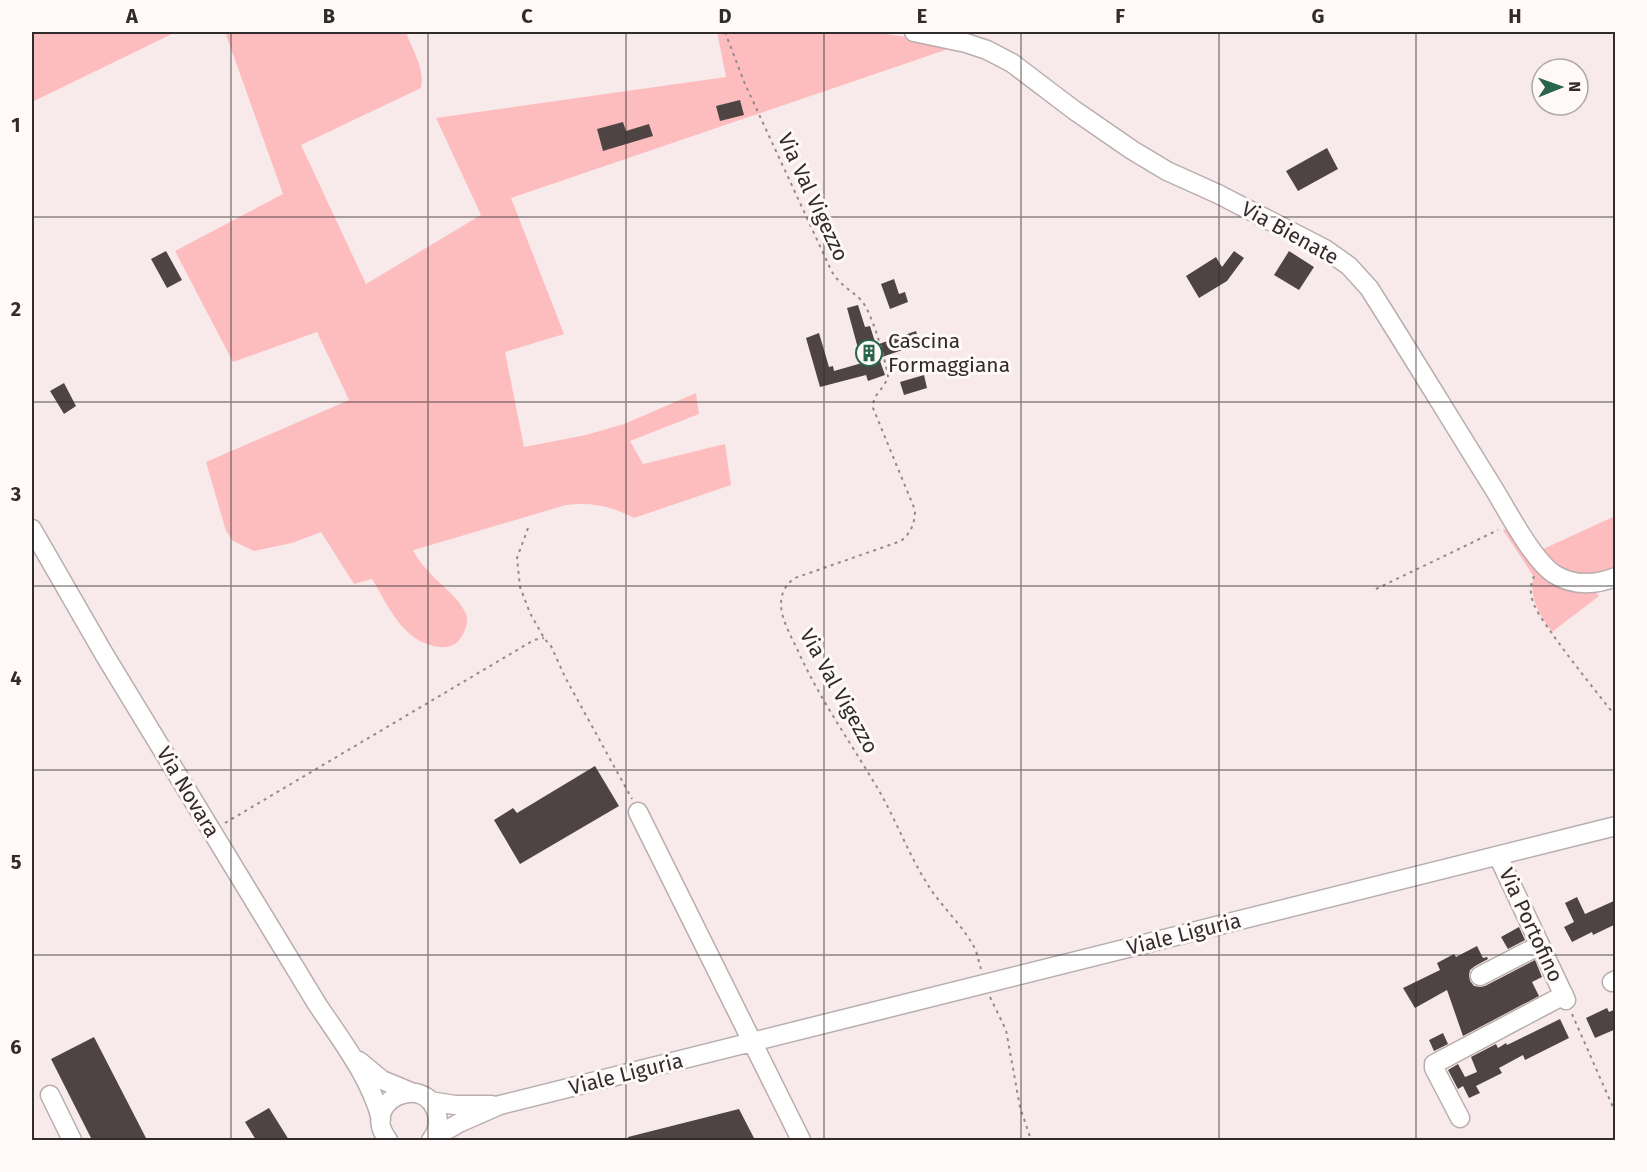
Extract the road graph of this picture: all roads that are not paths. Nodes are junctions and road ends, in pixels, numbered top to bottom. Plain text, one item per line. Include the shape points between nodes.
1 (914, 32) edge
2 (32, 529) edge
3 (1616, 577) edge
4 (638, 812) road end
5 (1616, 826) edge
6 (1498, 856) junction
7 (1540, 945) junction
8 (1480, 976) dead end
9 (752, 1043) junction
10 (349, 1051) junction
11 (411, 1092) junction
12 (50, 1095) dead end
13 (430, 1101) junction
14 (500, 1105) junction
15 (1460, 1118) dead end
16 (381, 1119) junction
17 (432, 1139) edge
18 (72, 1140) edge
19 (387, 1140) edge
20 (801, 1140) edge

1 - 3 street, Via Bienate via 966,43 1004,58 1154,164 1341,259 1369,288 1542,564 1573,582 1592,583
2 - 10 street, Via Novara via 104,654
4 - 9 street
5 - 6 street, Viale Liguria
6 - 7 street, Via Portofino
6 - 9 street, Viale Liguria
7 - 8 street
7 - 15 street, Via Portofino via 1565,997 1436,1062 1434,1068
9 - 14 street, Viale Liguria
9 - 20 street
10 - 11 street, Via Novara via 377,1077
10 - 16 street, Via Novara
11 - 13 street, Via Novara
11 - 16 street via 387,1103
12 - 18 street
13 - 14 street, Viale Liguria
13 - 17 street via 438,1119
14 - 17 street, Viale Liguria
16 - 19 street, Via Novara

